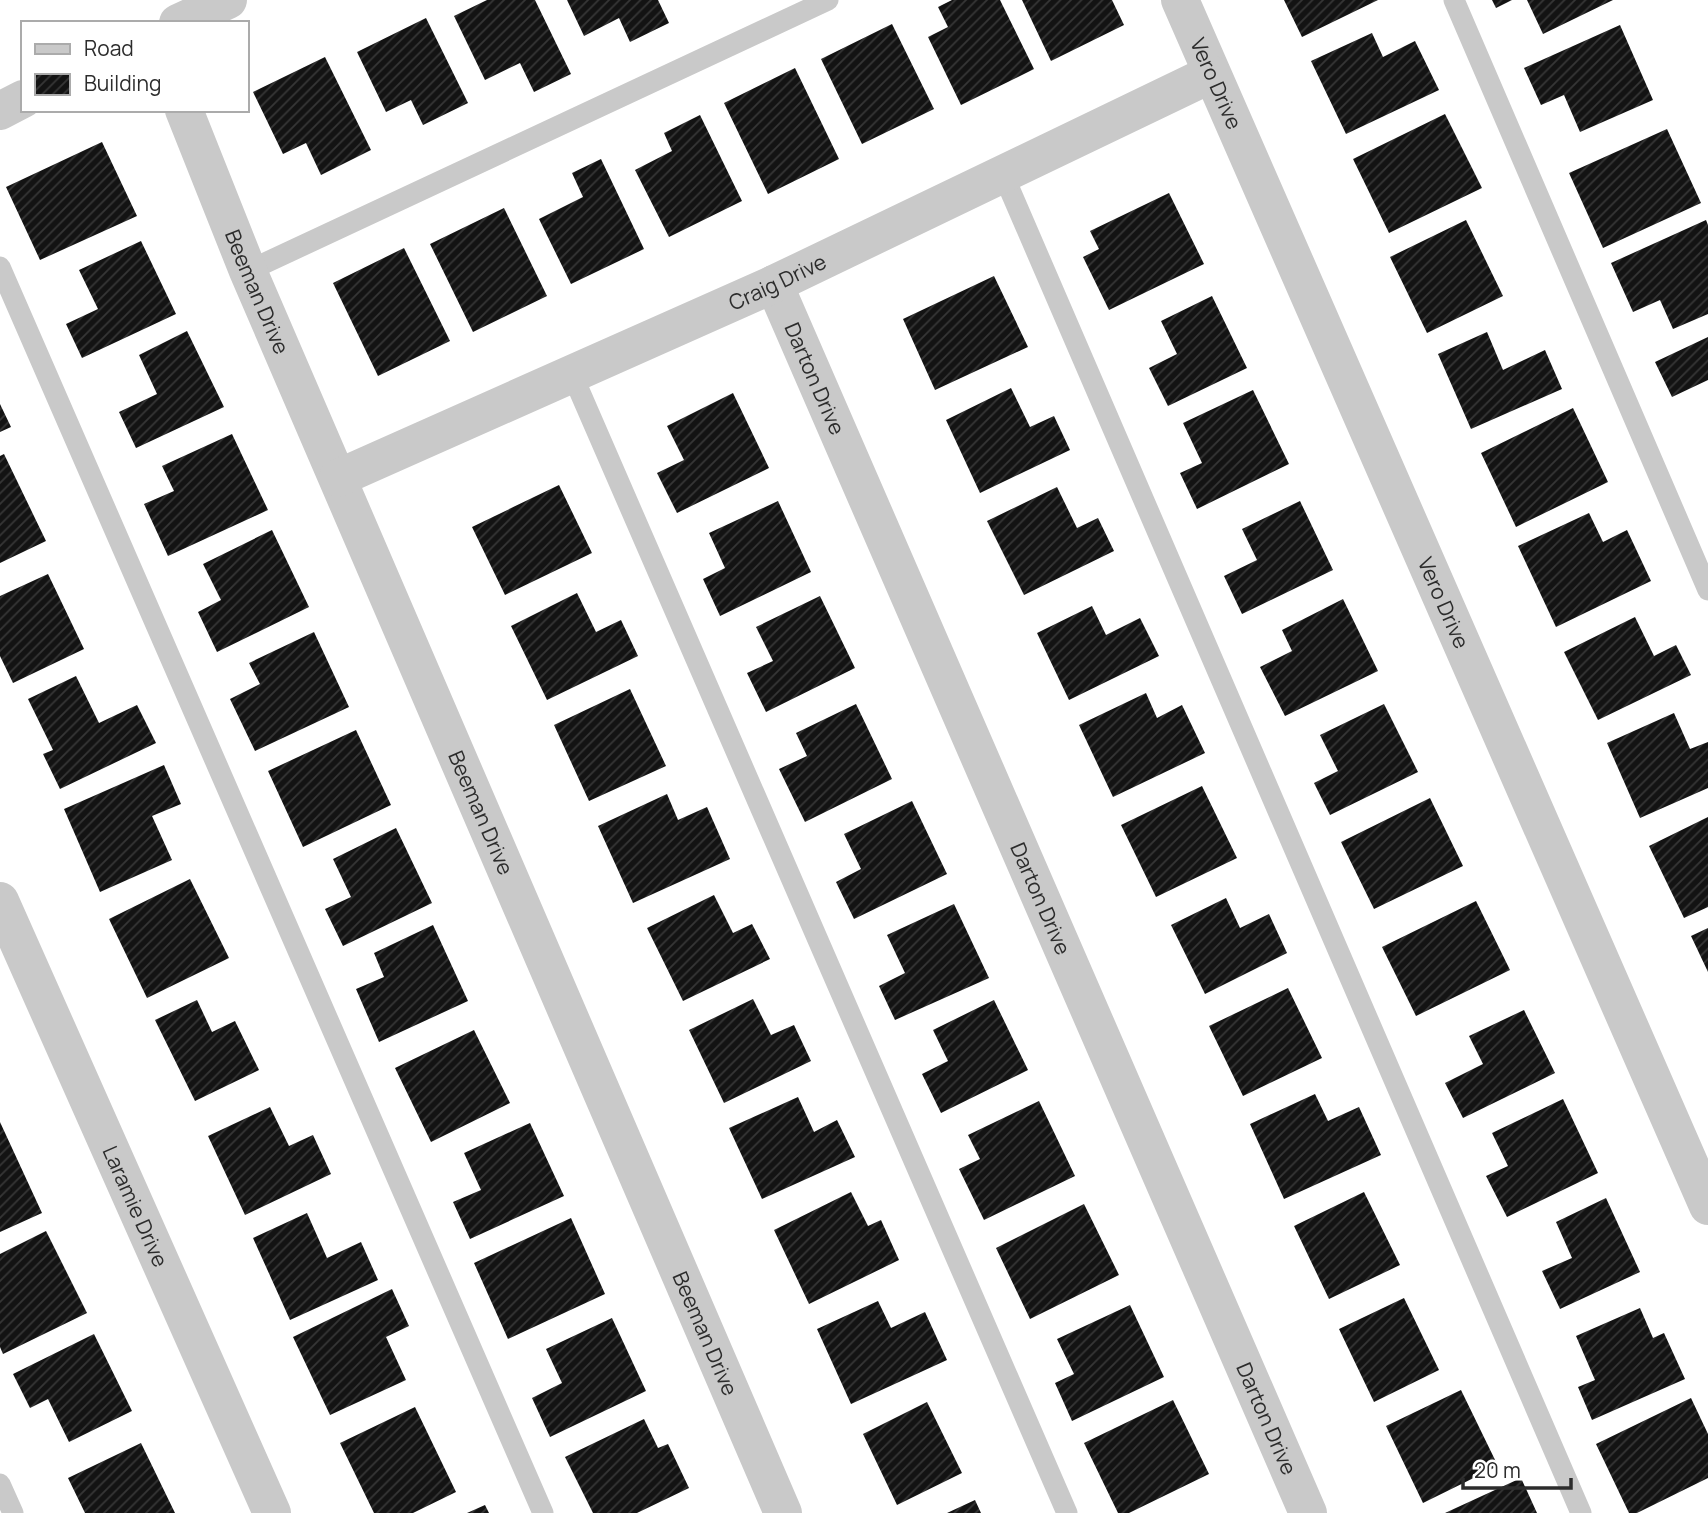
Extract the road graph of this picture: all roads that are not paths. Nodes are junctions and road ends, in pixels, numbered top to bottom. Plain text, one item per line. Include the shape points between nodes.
1 (228, 0) edge
2 (828, 0) edge
3 (1180, 0) edge
4 (1454, 0) edge
5 (182, 21) edge
6 (1211, 74) junction
7 (21, 100) edge
8 (0, 111) edge
9 (185, 112) edge
10 (1003, 174) junction
11 (0, 267) edge
12 (248, 271) junction
13 (774, 284) junction
14 (572, 374) junction
15 (338, 478) junction
16 (1708, 590) edge
17 (0, 901) edge
18 (1708, 1206) edge
19 (0, 1484) edge
20 (13, 1513) edge
21 (272, 1513) edge
22 (543, 1513) edge
23 (783, 1513) edge
24 (1067, 1513) edge
25 (1308, 1513) edge
26 (1581, 1513) edge

1 - 5 street
2 - 12 lane
3 - 6 street, Vero Drive
4 - 16 lane
6 - 10 street, Craig Drive
6 - 18 street, Vero Drive
7 - 8 street
9 - 12 street, Beeman Drive
10 - 13 street, Craig Drive
10 - 26 lane
11 - 22 lane
12 - 15 street, Beeman Drive
13 - 14 street, Craig Drive
13 - 25 street, Darton Drive
14 - 15 street, Craig Drive
14 - 24 lane
15 - 23 street, Beeman Drive
17 - 21 street, Laramie Drive
19 - 20 lane

